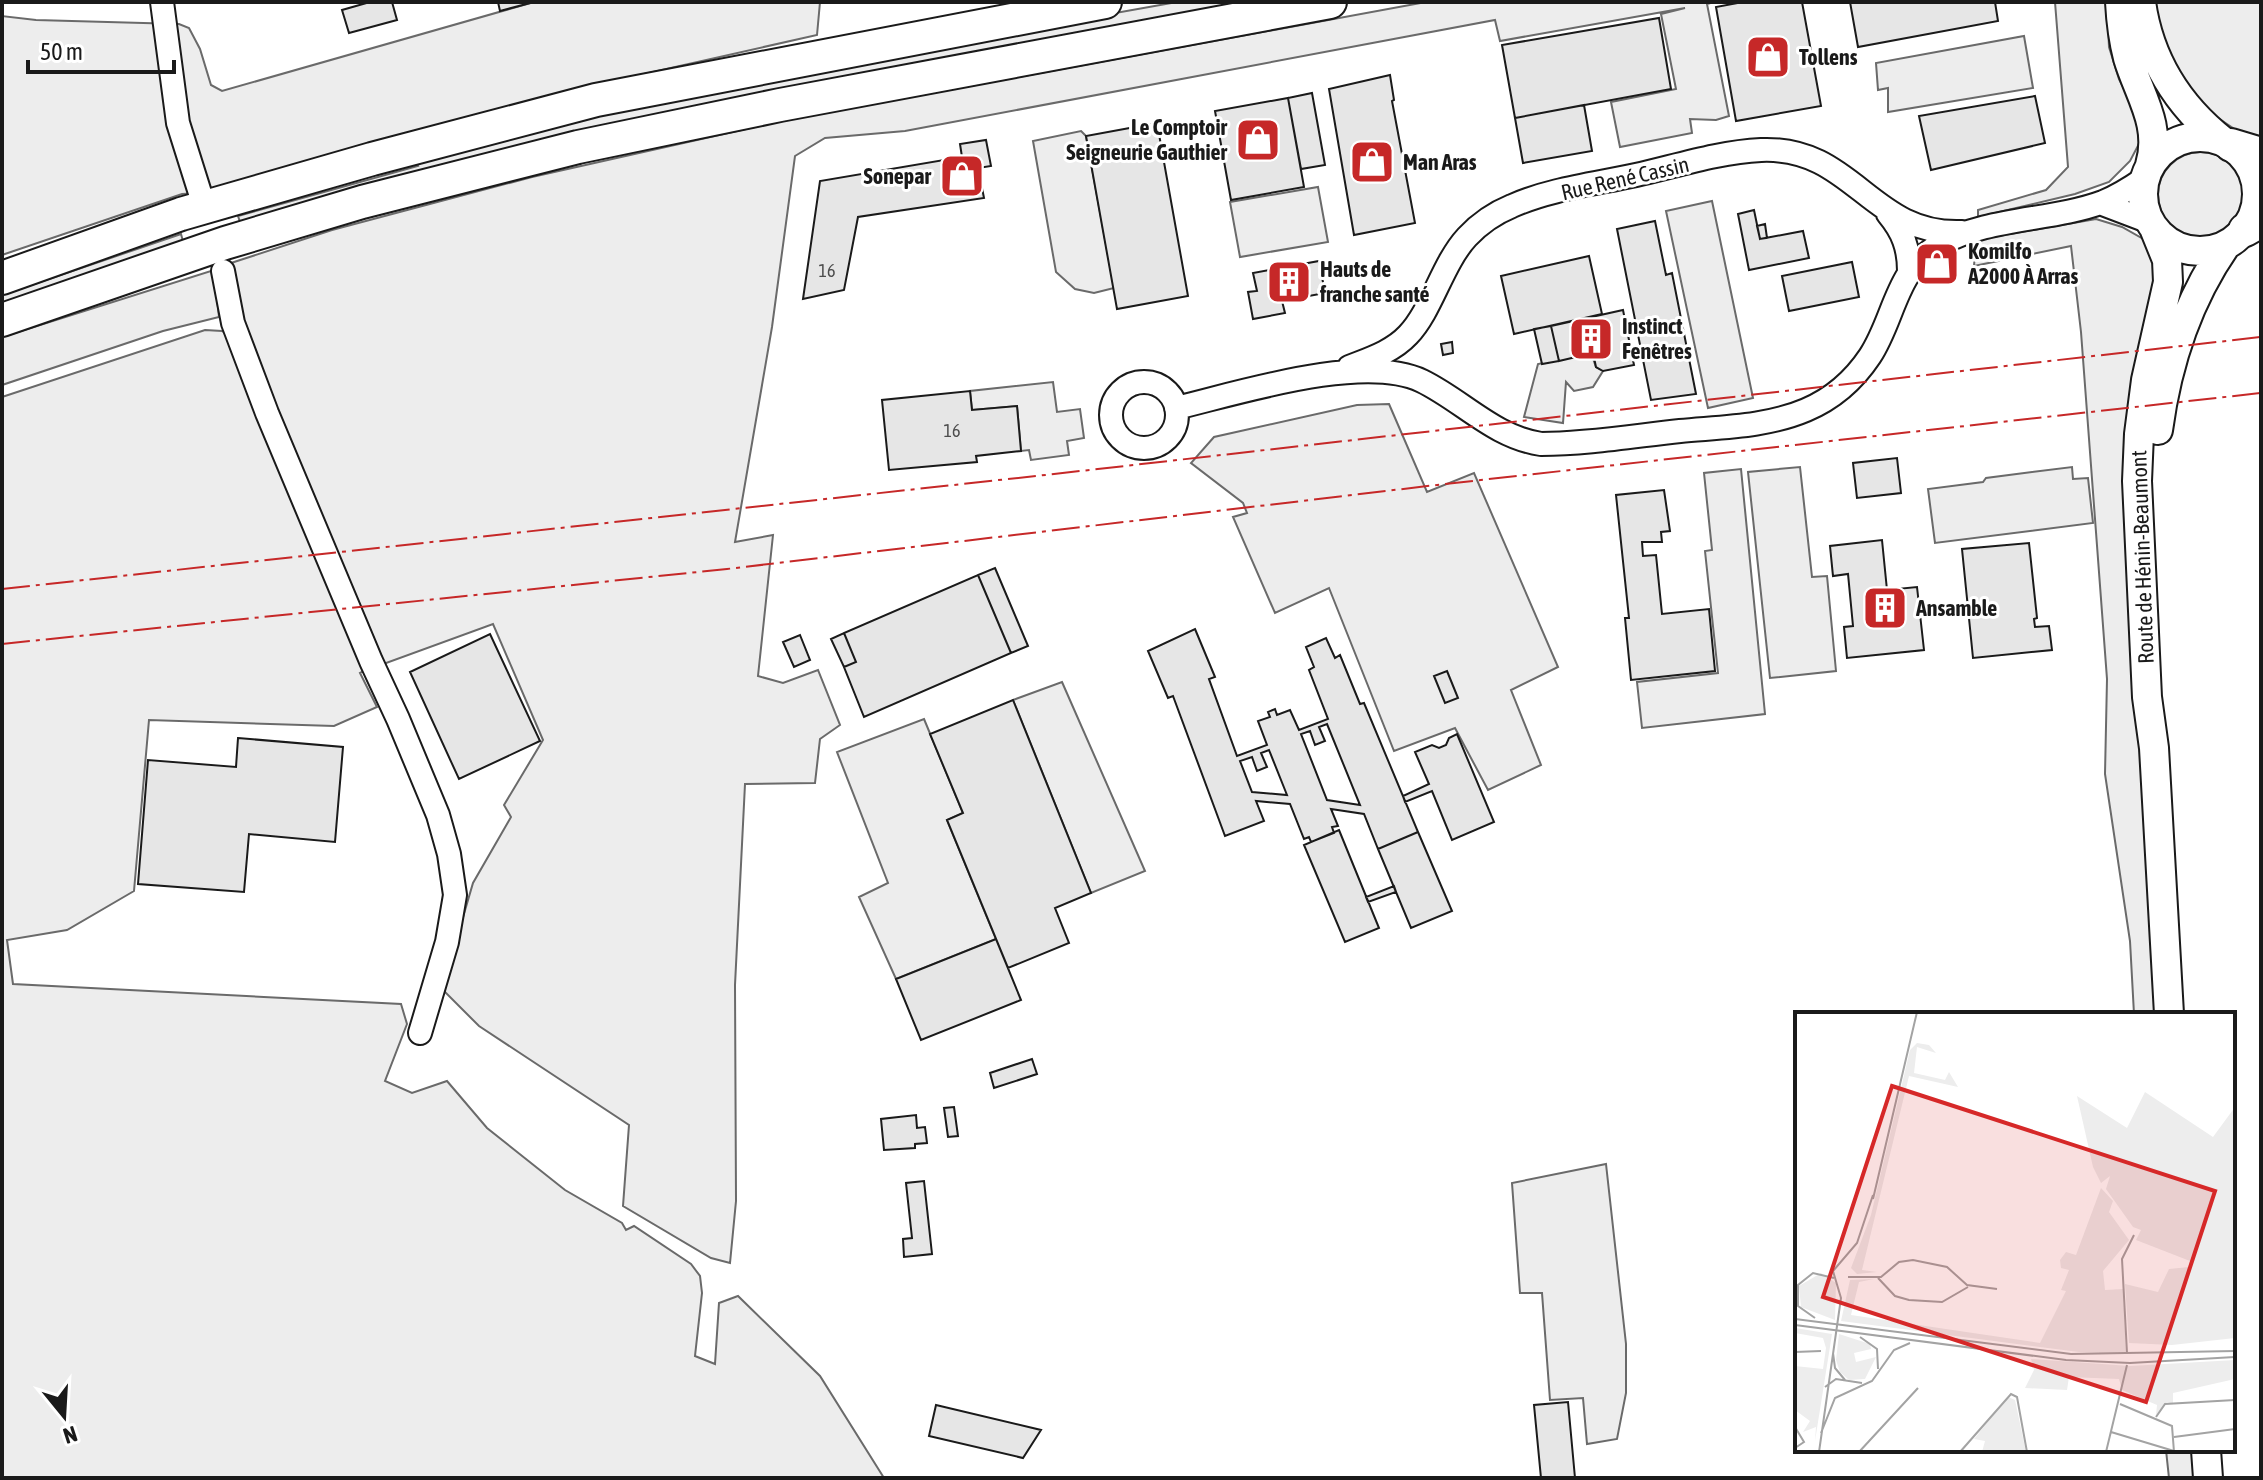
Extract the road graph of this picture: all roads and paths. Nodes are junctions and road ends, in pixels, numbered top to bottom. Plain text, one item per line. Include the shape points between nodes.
1 (1105, 2) edge
2 (1330, 2) edge
3 (2120, 2) edge
4 (2141, 2) edge
5 (163, 13) edge
6 (2239, 147) edge
7 (2148, 172) junction
8 (200, 193) dead end
9 (2100, 203) junction
10 (1885, 211) junction
11 (2152, 225) junction
12 (1968, 232) junction
13 (2244, 232) edge
14 (223, 271) dead end
15 (1909, 271) junction
16 (2, 278) edge
17 (2, 320) edge
18 (1411, 332) junction
19 (1335, 372) junction
20 (1425, 382) junction
21 (1176, 408) dead end
22 (2154, 748) junction
23 (2169, 1012) edge
24 (420, 1033) dead end
25 (2206, 1452) edge
26 (2208, 1478) edge

1 - 16 highway via 596,100 181,214
2 - 17 highway via 578,147 225,243
3 - 7 main road via 2128,57 2153,127
4 - 6 main road via 2163,73 2191,111
5 - 8 street via 178,123
6 - 7 main road via 2204,137 2183,139 2164,149
6 - 13 main road via 2257,185 2255,212
7 - 9 street
7 - 11 main road via 2143,197
9 - 11 street
9 - 12 street
10 - 12 street, Rue René Cassin via 1925,229
10 - 15 street via 1905,240
10 - 18 street, Rue René Cassin via 1839,171 1778,150 1712,158 1540,197 1500,211 1465,239
11 - 13 main road via 2168,242 2187,250 2207,251
11 - 22 main road, Route de Hénin-Beaumont via 2167,260 2168,282 2143,403 2137,481
12 - 15 street via 1937,245
13 - 22 main road, Route de Hénin-Beaumont via 2202,281 2184,321 2161,408 2155,480
14 - 24 street via 233,323 267,413 438,815 449,854 455,895
15 - 20 street via 1876,348 1853,378 1820,403 1770,422 1541,444 1506,433
18 - 19 street, Rue René Cassin via 1385,351
18 - 20 street via 1410,357
19 - 20 street via 1392,373
19 - 21 street
22 - 23 main road, Route de Hénin-Beaumont
25 - 26 main road

